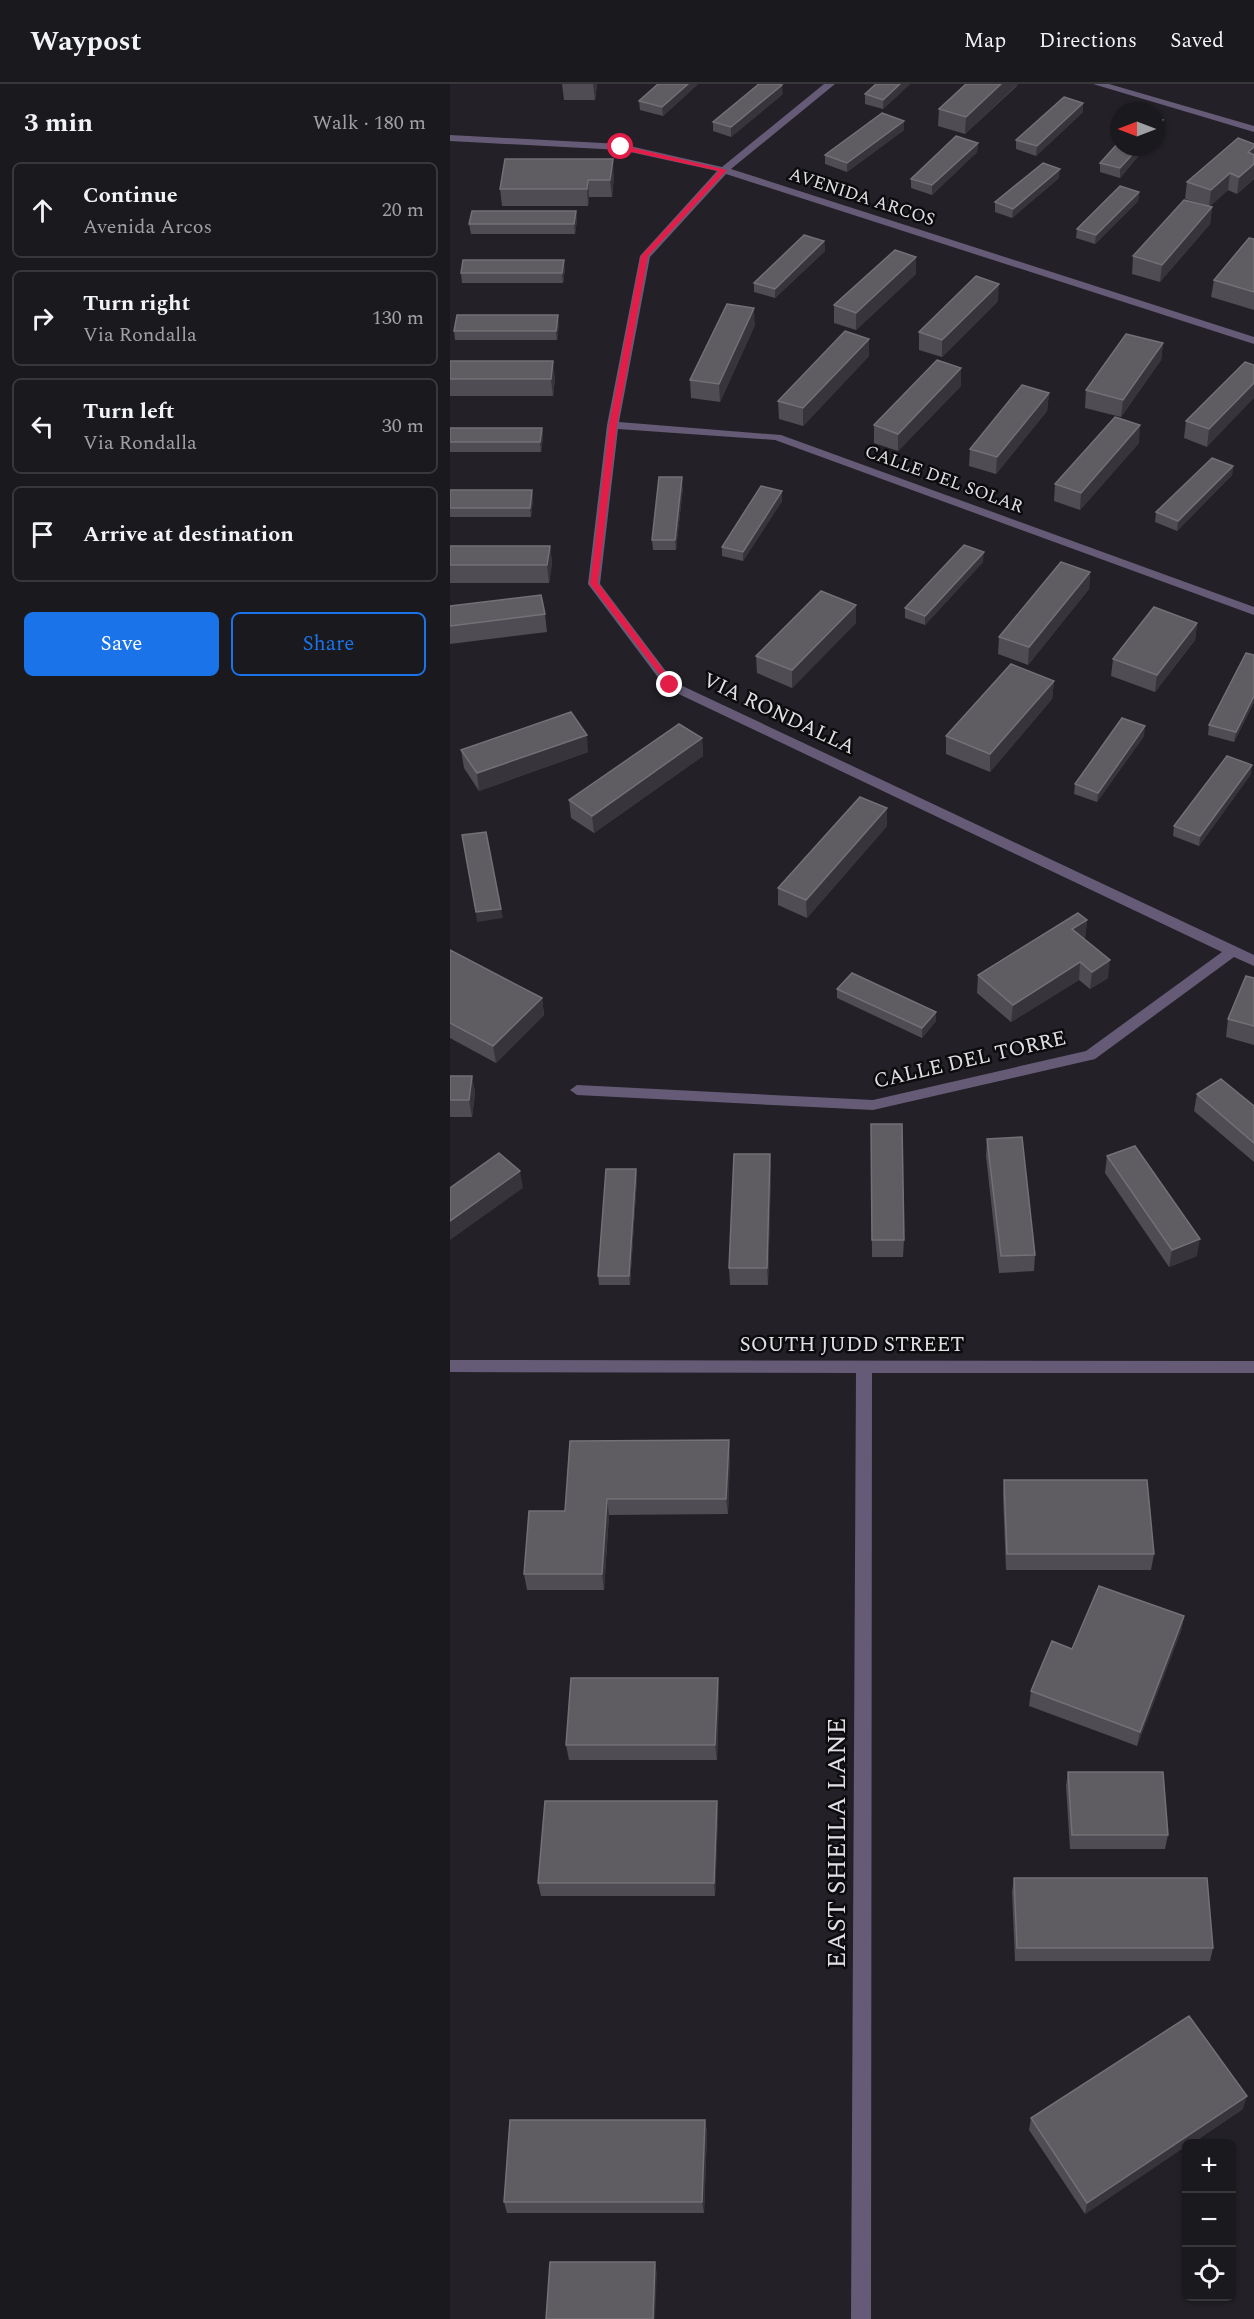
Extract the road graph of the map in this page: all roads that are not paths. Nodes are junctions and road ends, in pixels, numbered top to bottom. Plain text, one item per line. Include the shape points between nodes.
1 (830, 84) edge
2 (1098, 84) edge
3 (1254, 129) edge
4 (450, 138) edge
5 (724, 170) junction
6 (1254, 341) edge
7 (613, 425) junction
8 (1254, 611) edge
9 (1232, 952) junction
10 (1254, 961) edge
11 (577, 1090) dead end
12 (450, 1366) edge
13 (864, 1366) junction
14 (1254, 1367) edge
15 (861, 2319) edge

1 - 5 street, VIA RONDALLA
2 - 3 street
4 - 5 street, AVENIDA ARCOS via 621,147
5 - 6 street, AVENIDA ARCOS
5 - 7 street, VIA RONDALLA via 645,256
7 - 8 street, CALLE DEL SOLAR via 777,437
7 - 9 street, VIA RONDALLA via 594,584 670,685
9 - 10 street, VIA RONDALLA
9 - 11 street, CALLE DEL TORRE via 1090,1055 873,1105
12 - 13 street, SOUTH JUDD STREET
13 - 14 street, SOUTH JUDD STREET
13 - 15 street, EAST SHEILA LANE

